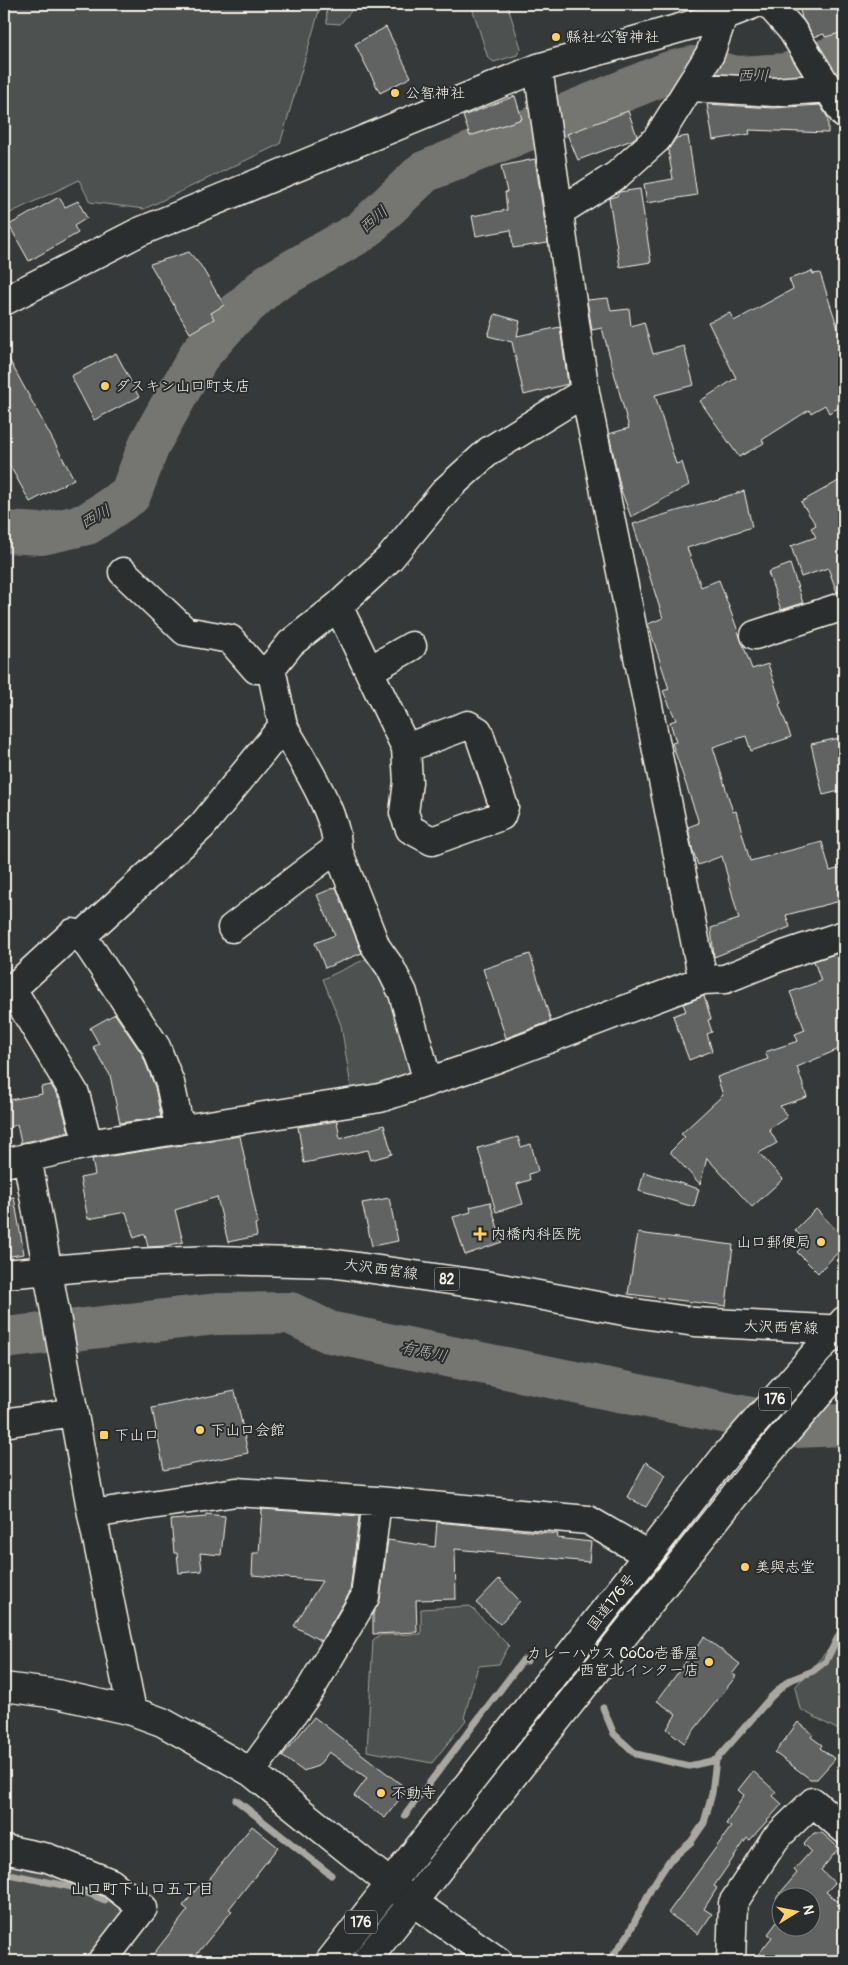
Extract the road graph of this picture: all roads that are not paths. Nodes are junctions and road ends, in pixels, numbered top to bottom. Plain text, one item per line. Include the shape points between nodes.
1 (754, 4) edge
2 (769, 4) edge
3 (723, 16) junction
4 (538, 68) junction
5 (698, 75) junction
6 (826, 83) junction
7 (844, 114) edge
8 (559, 212) junction
9 (4, 301) edge
10 (585, 392) junction
11 (123, 572) dead end
12 (338, 606) junction
13 (844, 606) edge
14 (755, 635) dead end
15 (412, 646) dead end
16 (271, 668) junction
17 (370, 670) junction
18 (283, 726) junction
19 (406, 748) junction
20 (337, 848) junction
21 (232, 928) dead end
22 (844, 935) edge
23 (82, 936) junction
24 (703, 980) junction
25 (8, 988) edge
26 (428, 1082) junction
27 (180, 1130) junction
28 (88, 1144) junction
29 (15, 1160) edge
30 (4, 1274) edge
31 (48, 1279) junction
32 (837, 1331) edge
33 (844, 1365) edge
34 (73, 1412) junction
35 (4, 1424) edge
36 (377, 1501) junction
37 (92, 1514) junction
38 (648, 1555) junction
39 (4, 1687) edge
40 (132, 1711) junction
41 (251, 1772) junction
42 (844, 1829) edge
43 (4, 1849) edge
44 (392, 1883) junction
45 (413, 1902) junction
46 (102, 1961) edge
47 (330, 1961) edge
48 (366, 1961) edge
49 (498, 1961) edge
50 (731, 1961) edge

1 - 3 main road
2 - 6 main road via 792,30
3 - 4 main road
3 - 5 main road
4 - 8 main road
4 - 9 main road via 139,232
5 - 6 main road via 774,92
5 - 8 main road via 658,139 617,175
6 - 7 main road
8 - 10 main road
10 - 12 main road via 489,451 446,490 390,558
10 - 24 main road
11 - 16 main road via 185,631 230,639 256,669
12 - 16 main road via 291,643
12 - 17 main road
13 - 14 main road
15 - 17 main road
16 - 18 main road
17 - 19 main road
18 - 20 main road via 323,802 337,835
18 - 23 main road via 202,826
19 - 19 main road via 468,725 478,731 504,807 501,816 432,841 410,829 404,813 408,782
20 - 21 main road
20 - 26 main road via 376,947 403,993
22 - 24 main road via 725,980
23 - 25 main road via 73,933
23 - 27 main road via 156,1047 170,1083
24 - 26 main road
25 - 28 main road via 75,1094
26 - 27 main road via 380,1098
27 - 28 main road
28 - 29 main road
29 - 31 main road
30 - 31 main road, 大沢西宮線 / 82
31 - 32 main road, 大沢西宮線 / 82 via 132,1263 216,1260 330,1263 476,1283 695,1322
31 - 34 main road
32 - 38 main road, 国道176号 / 176 via 727,1454
33 - 45 main road, 国道176号 / 176 via 765,1457
34 - 35 main road
34 - 37 main road
36 - 37 main road via 236,1492
36 - 38 main road via 588,1520
36 - 41 main road via 365,1597 310,1690
37 - 40 main road
38 - 44 main road, 国道176号 / 176
39 - 40 main road via 57,1694
40 - 41 main road via 162,1722
41 - 44 main road
42 - 50 main road via 813,1802 775,1839 733,1903
43 - 46 main road via 48,1858 111,1883 143,1908
44 - 45 main road
44 - 47 main road, 国道176号 / 176
45 - 48 main road, 国道176号 / 176
45 - 49 main road

